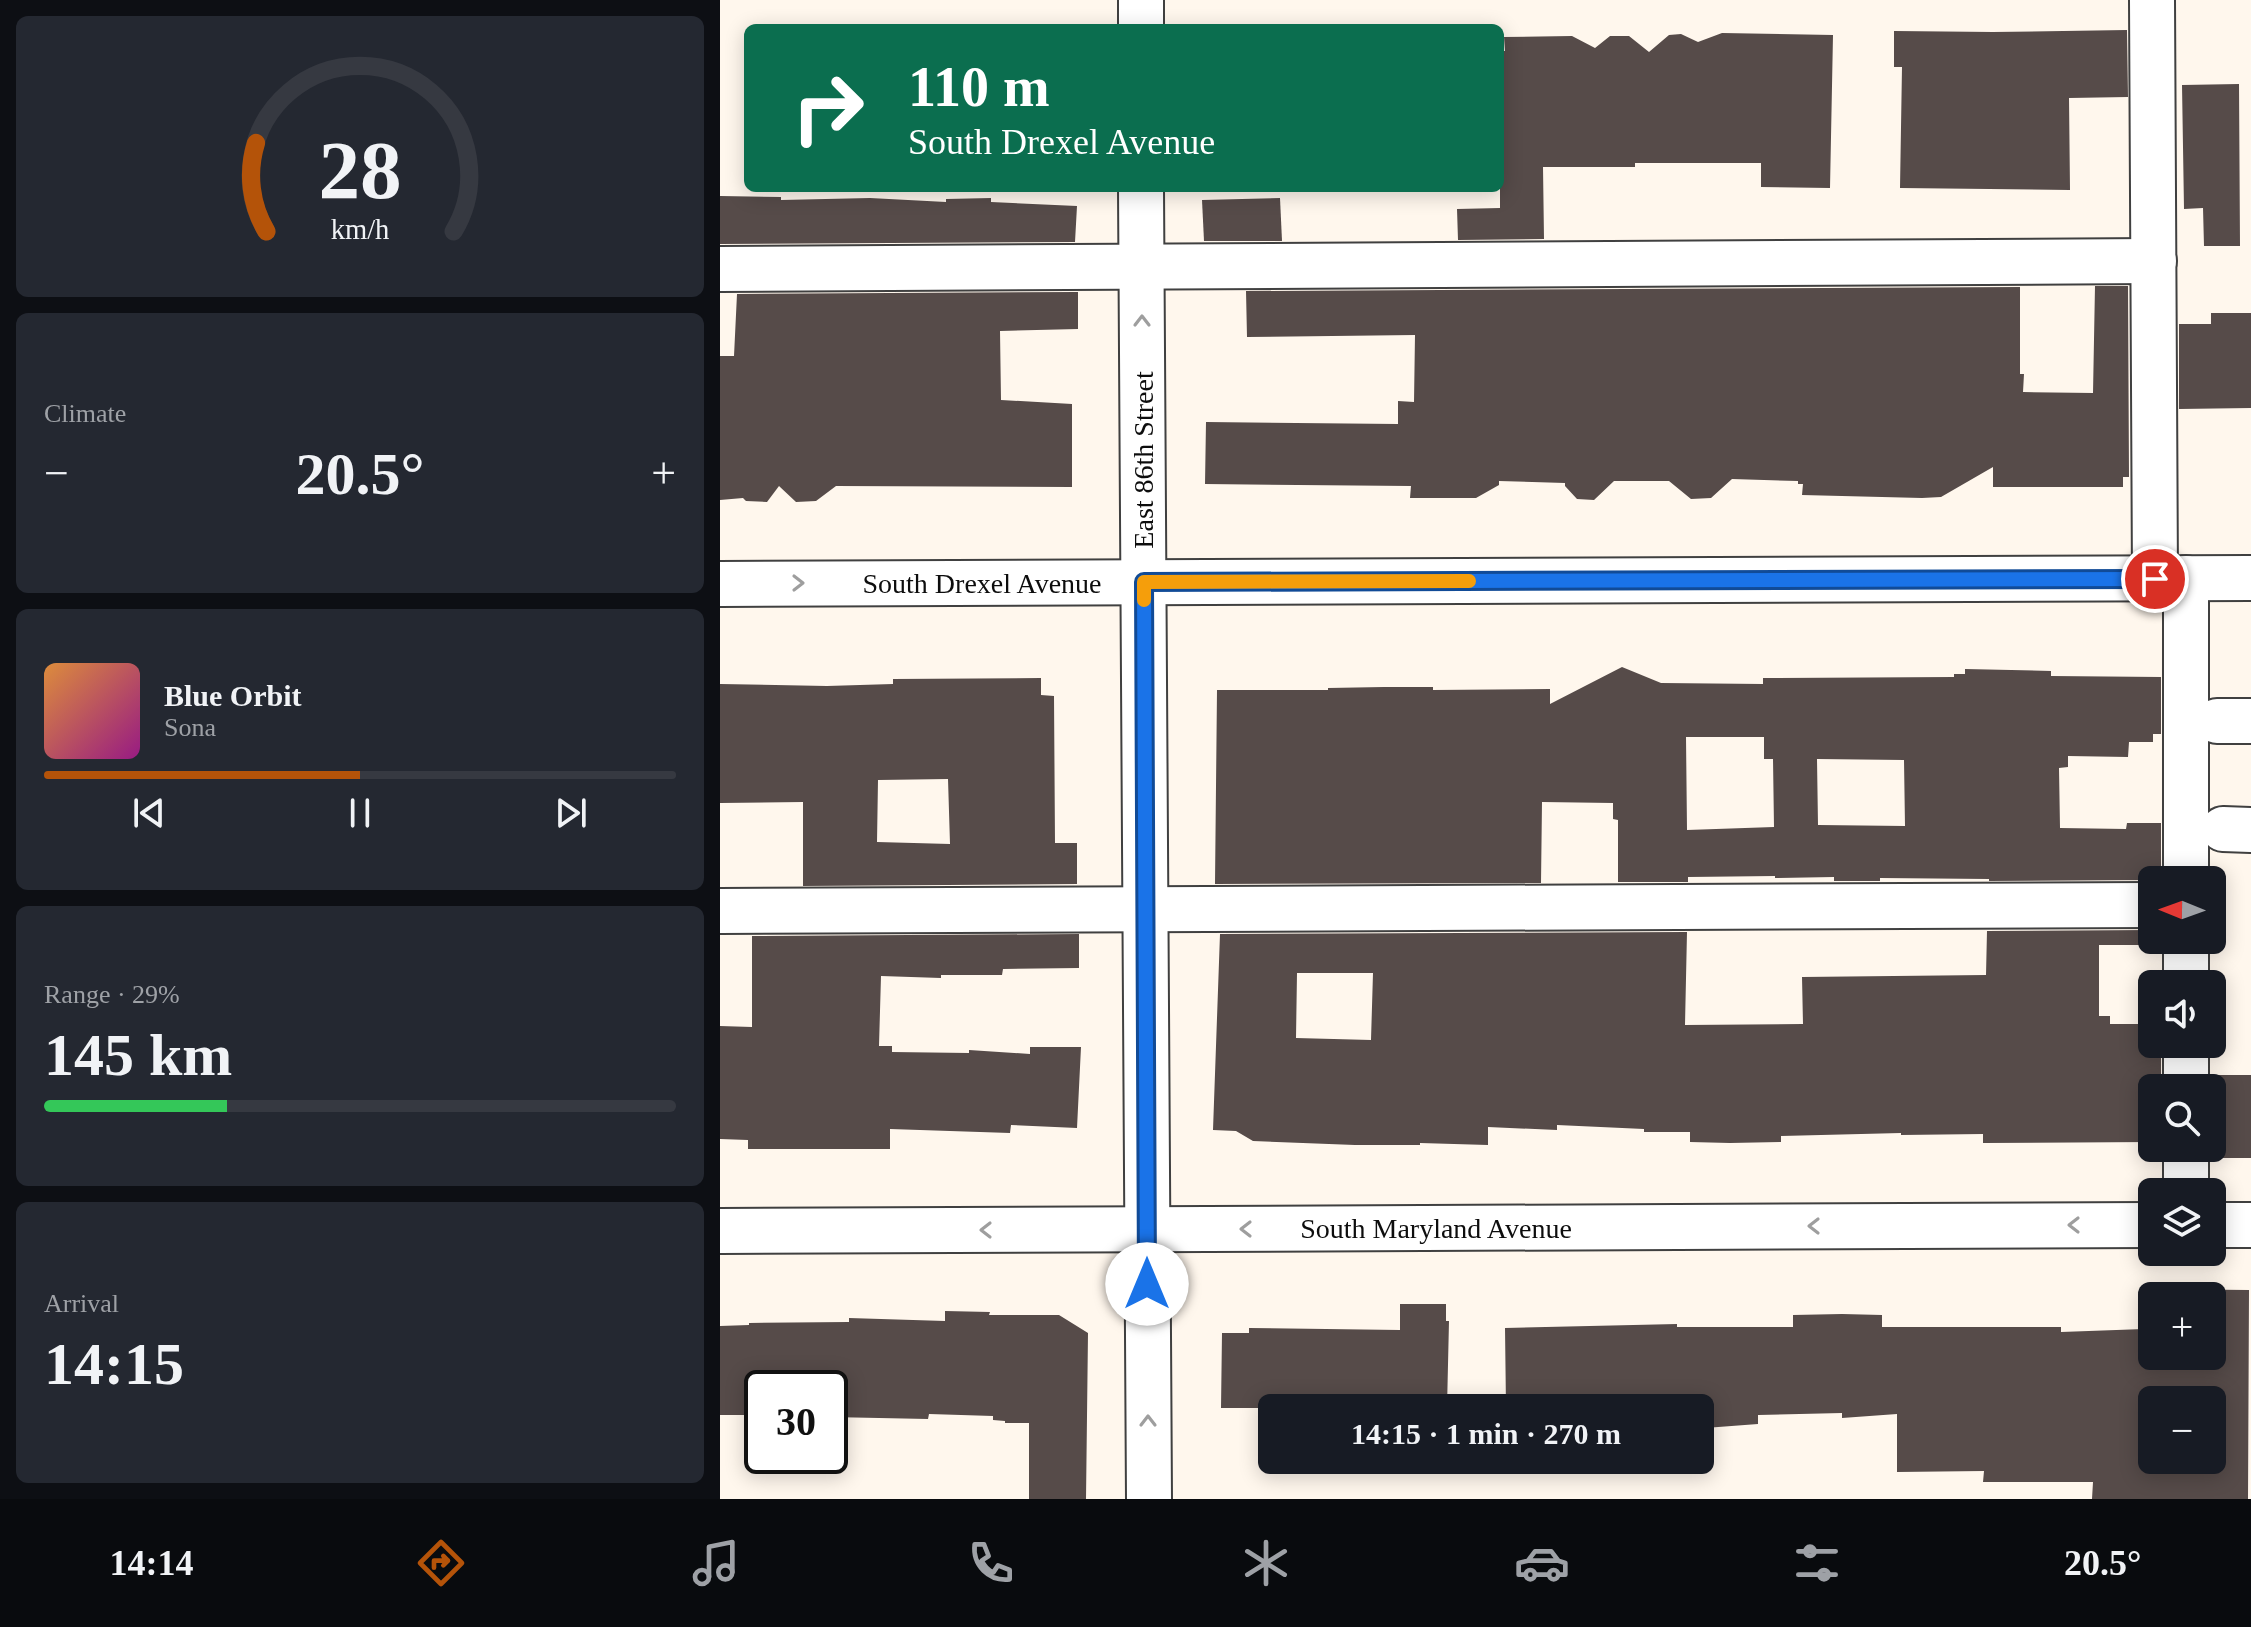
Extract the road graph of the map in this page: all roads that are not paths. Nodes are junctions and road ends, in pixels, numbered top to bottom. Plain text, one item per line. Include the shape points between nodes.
1 (1141, 0) edge
2 (2152, 0) edge
3 (1141, 24) edge
4 (1141, 192) edge
5 (2154, 261) junction
6 (1142, 266) junction
7 (720, 269) edge
8 (2171, 578) junction
9 (2251, 578) edge
10 (1144, 582) junction
11 (720, 584) edge
12 (2185, 866) edge
13 (2138, 905) edge
14 (1145, 909) junction
15 (720, 911) edge
16 (2138, 1225) edge
17 (2226, 1225) edge
18 (2251, 1225) edge
19 (1147, 1229) junction
20 (720, 1231) edge
21 (1149, 1499) edge

1 - 3 street
2 - 5 street
4 - 6 street, East 86th Street
5 - 6 street
5 - 8 street
6 - 7 street
10 -> 6 street, East 86th Street
8 - 9 street, South Drexel Avenue
8 - 10 street, South Drexel Avenue
8 - 12 street
11 -> 10 street, South Drexel Avenue
10 - 14 street, East 86th Street
13 - 14 street
14 - 15 street
14 - 19 street, East 86th Street
16 -> 19 street, South Maryland Avenue
17 - 18 street
19 -> 20 street, South Maryland Avenue
21 -> 19 street, East 86th Street

